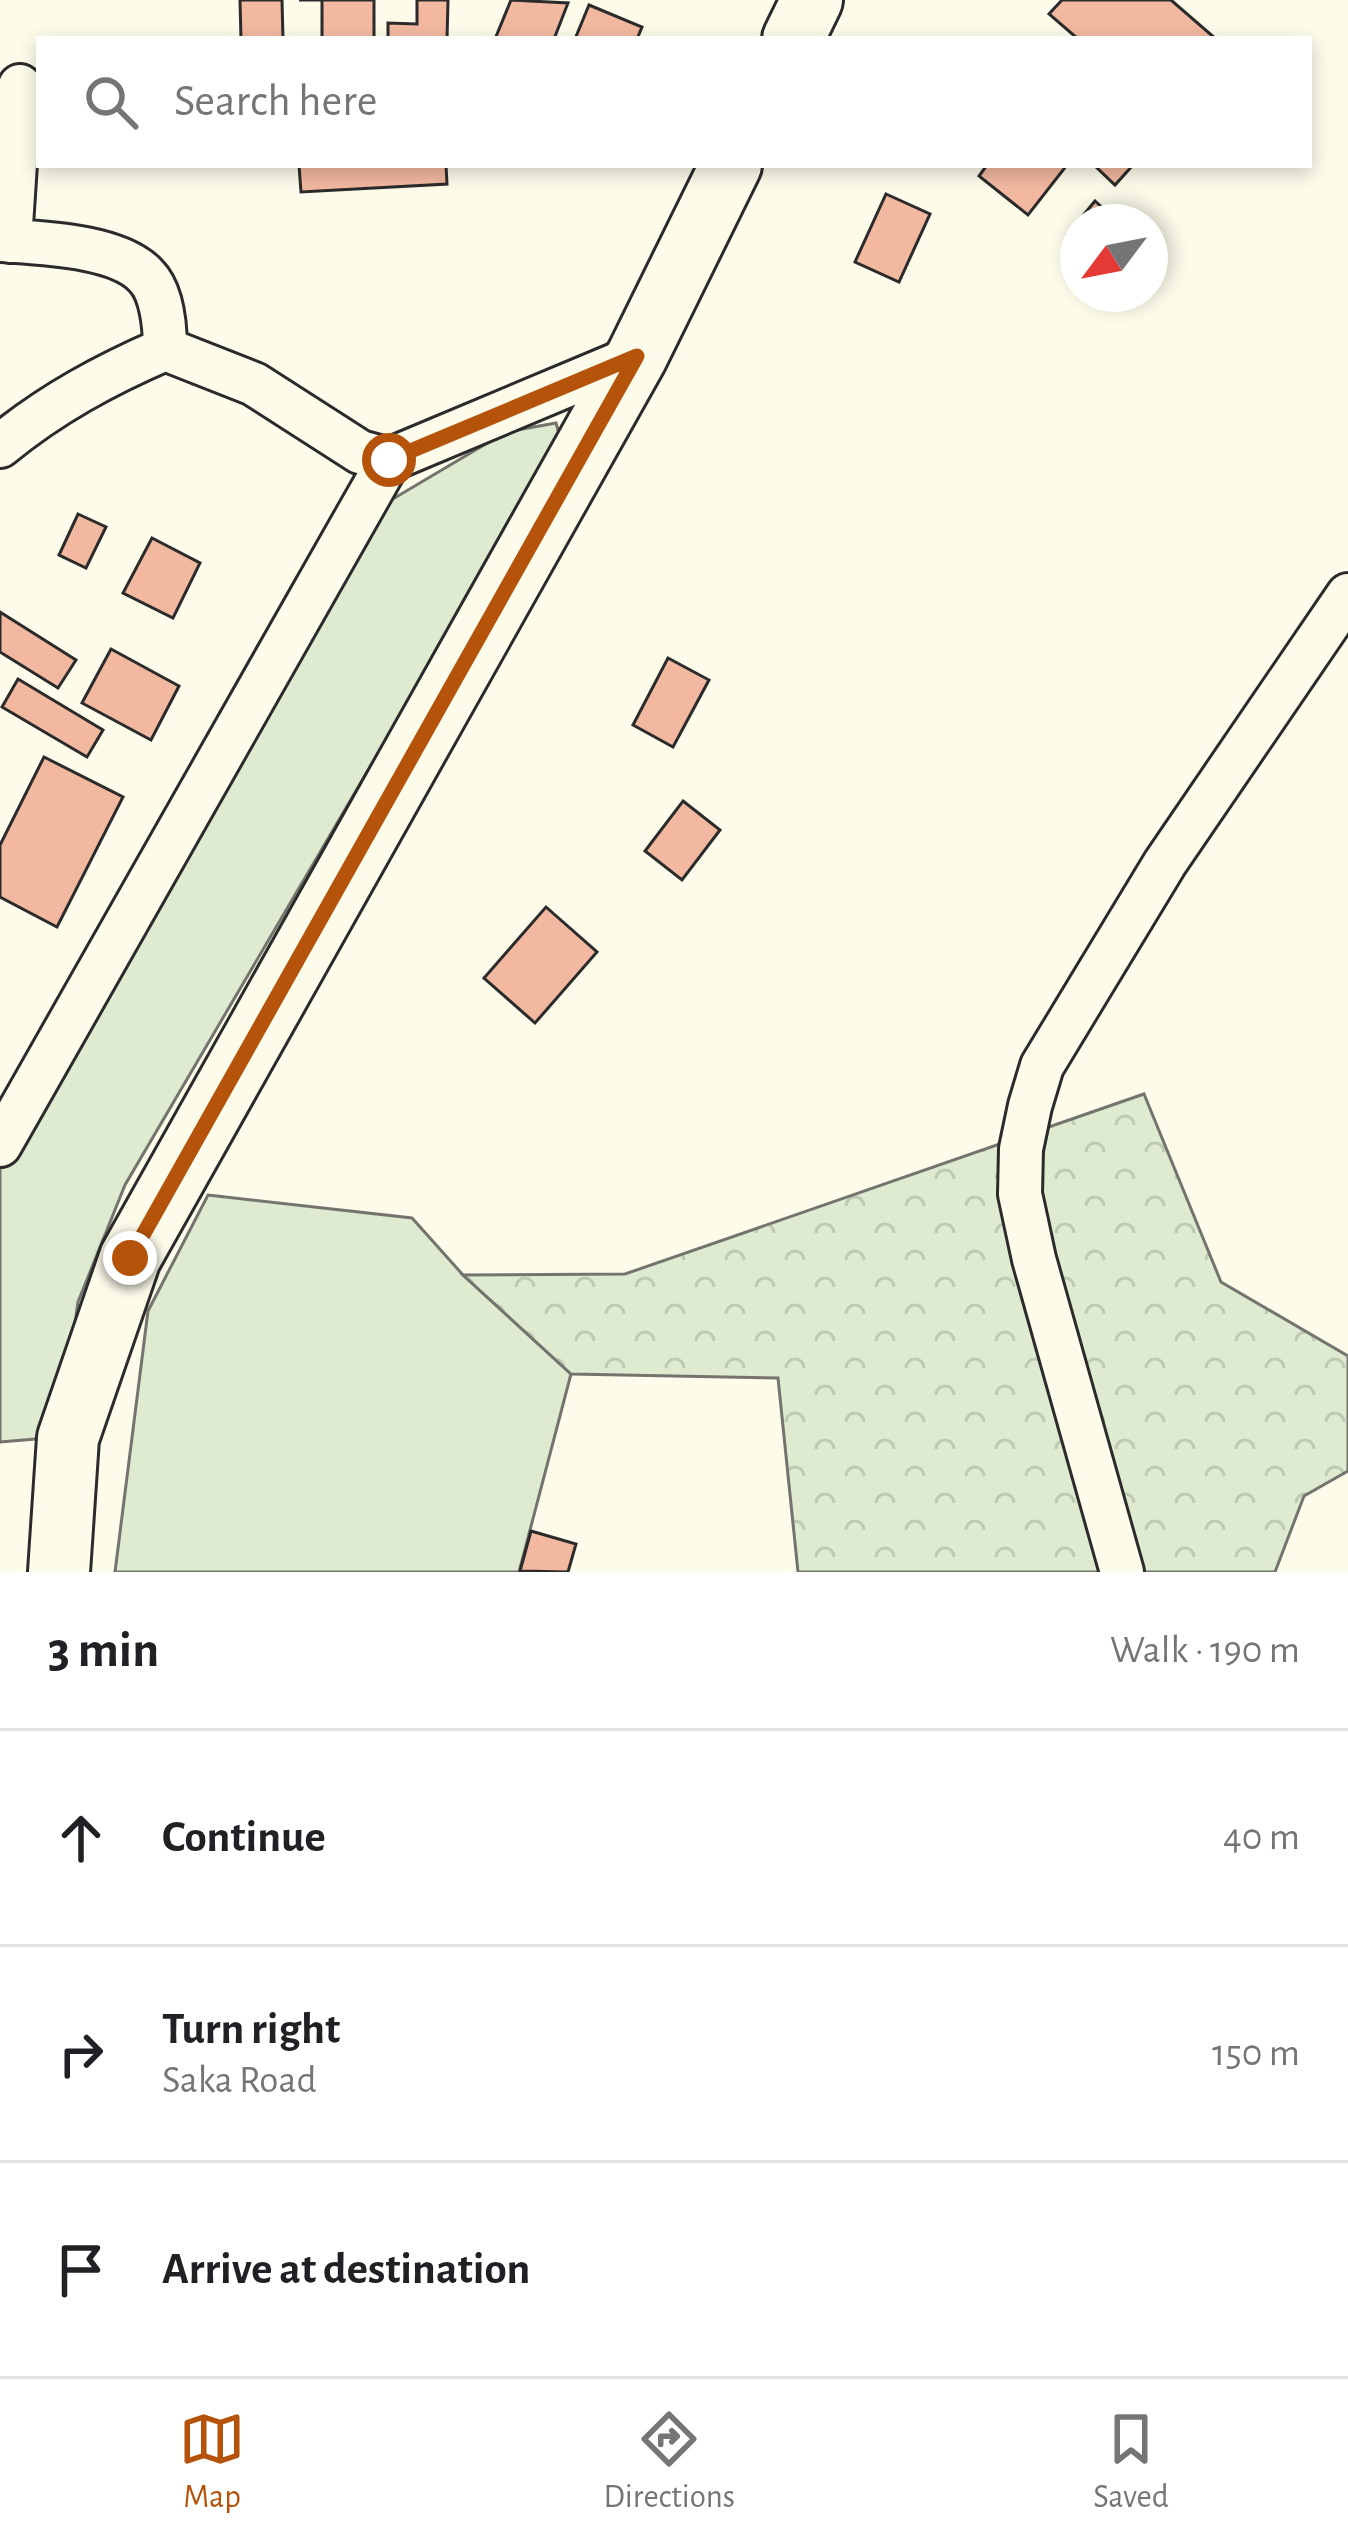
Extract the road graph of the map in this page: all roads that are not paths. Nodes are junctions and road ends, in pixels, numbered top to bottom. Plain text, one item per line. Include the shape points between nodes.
1 (812, 0) edge
2 (794, 36) edge
3 (20, 86) dead end
4 (730, 168) edge
5 (5, 240) edge
6 (165, 349) junction
7 (637, 356) junction
8 (0, 446) edge
9 (389, 460) junction
10 (1348, 596) edge
11 (0, 1145) edge
12 (59, 1572) edge
13 (1122, 1572) edge

1 - 2 main road
3 - 5 street
4 - 7 main road
5 - 6 street via 118,257 148,277
6 - 8 street via 41,412
6 - 9 street via 254,384 360,452
7 - 9 street
7 - 12 main road via 130,1258 68,1438
9 - 11 street
10 - 13 street via 1165,863 1042,1066 1030,1106 1020,1194

